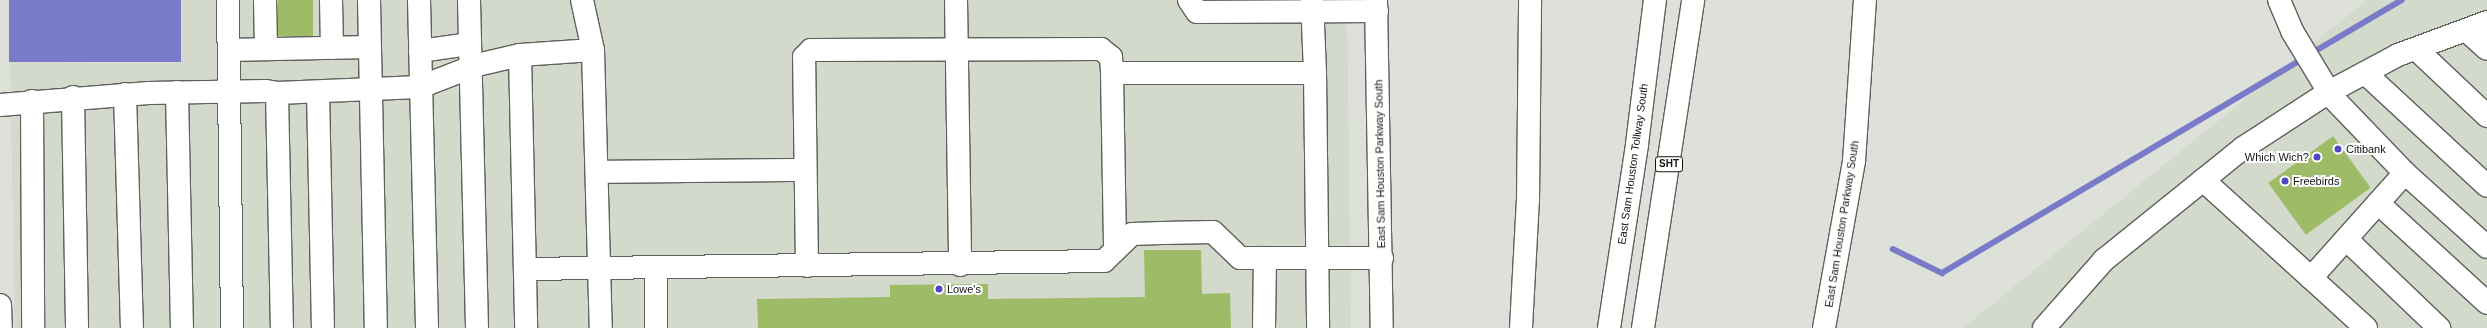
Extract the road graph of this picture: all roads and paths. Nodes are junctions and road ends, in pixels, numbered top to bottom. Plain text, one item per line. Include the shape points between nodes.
1 (228, 0) edge
2 (264, 0) edge
3 (331, 0) edge
4 (369, 0) edge
5 (419, 0) edge
6 (468, 0) edge
7 (582, 0) edge
8 (956, 0) edge
9 (1189, 0) edge
10 (1530, 0) edge
11 (1654, 0) edge
12 (1693, 0) edge
13 (1865, 0) edge
14 (2278, 0) edge
15 (2293, 0) edge
16 (1312, 5) edge
17 (1376, 6) edge
18 (2487, 22) edge
19 (2466, 30) junction
20 (2292, 31) junction
21 (469, 44) junction
22 (370, 47) junction
23 (332, 48) junction
24 (266, 49) junction
25 (957, 49) junction
26 (2416, 49) junction
27 (2487, 49) edge
28 (229, 50) junction
29 (593, 50) junction
30 (420, 51) junction
31 (520, 55) junction
32 (469, 68) junction
33 (1112, 73) junction
34 (1315, 73) junction
35 (2365, 73) junction
36 (420, 88) junction
37 (370, 89) junction
38 (230, 91) junction
39 (177, 92) junction
40 (318, 92) junction
41 (2328, 92) junction
42 (277, 93) junction
43 (125, 94) junction
44 (73, 97) junction
45 (32, 101) junction
46 (0, 105) edge
47 (2487, 116) edge
48 (806, 170) junction
49 (597, 172) junction
50 (2405, 174) junction
51 (2203, 180) junction
52 (2487, 186) edge
53 (2378, 203) junction
54 (2346, 239) junction
55 (2487, 247) edge
56 (1115, 250) junction
57 (1265, 258) junction
58 (1318, 258) junction
59 (1382, 258) junction
60 (960, 265) junction
61 (807, 266) junction
62 (599, 267) junction
63 (656, 267) junction
64 (525, 269) junction
65 (2311, 278) junction
66 (2487, 302) edge
67 (0, 305) edge
68 (2051, 325) edge
69 (1, 328) edge
70 (33, 328) edge
71 (77, 328) edge
72 (132, 328) edge
73 (182, 328) edge
74 (232, 328) edge
75 (282, 328) edge
76 (323, 328) edge
77 (376, 328) edge
78 (427, 328) edge
79 (477, 328) edge
80 (526, 328) edge
81 (600, 328) edge
82 (656, 328) edge
83 (1264, 328) edge
84 (1318, 328) edge
85 (1382, 328) edge
86 (1520, 328) edge
87 (1609, 328) edge
88 (1643, 328) edge
89 (1824, 328) edge
90 (2366, 328) edge
91 (2439, 328) edge

1 - 28 main road
2 - 24 main road
3 - 23 main road
4 - 22 main road
5 - 30 main road
6 - 21 main road
7 - 29 main road
8 - 25 main road
9 - 16 main road via 1197,12
10 - 86 main road via 1528,200
11 - 87 main road, East Sam Houston Tollway South via 1637,144
12 - 88 main road, SHT
13 - 89 main road, East Sam Houston Parkway South via 1854,161
14 - 20 main road
15 - 20 main road
16 - 17 main road
16 - 34 main road
17 - 59 main road, East Sam Houston Parkway South
18 - 19 main road
19 - 26 main road
19 - 27 main road
20 - 41 main road
21 - 30 main road
21 - 32 main road
22 - 23 main road
22 - 37 main road
23 - 24 main road
24 - 28 main road
25 - 33 main road via 1101,49 1111,57
25 - 48 main road via 811,50 804,57
25 - 60 main road
26 - 35 main road
26 - 47 main road
28 - 38 main road
29 - 31 main road
29 - 49 main road
30 - 36 main road
31 - 32 main road
31 - 64 main road
32 - 36 main road
32 - 79 main road
33 - 34 main road
33 - 56 main road
34 - 58 main road
35 - 41 main road
35 - 52 main road
36 - 37 main road
36 - 78 main road
37 - 40 main road
37 - 77 main road
38 - 39 main road
38 - 42 main road
38 - 74 main road
39 - 43 main road
39 - 73 main road
40 - 42 main road
40 - 76 main road
41 - 50 main road
41 - 51 main road via 2243,148
42 - 75 main road
43 - 44 main road
43 - 72 main road
44 - 45 main road
44 - 71 main road
45 - 46 main road
45 - 70 main road
48 - 49 main road
48 - 61 main road
49 - 62 main road
50 - 53 main road
50 - 55 main road
51 - 65 main road
51 - 68 main road via 2104,260
53 - 54 main road
53 - 66 main road
54 - 65 main road
54 - 91 main road
56 - 57 main road via 1132,234 1213,232 1240,258
56 - 60 main road via 1104,261
57 - 58 main road
57 - 83 main road
58 - 59 main road
58 - 84 main road
59 - 85 main road, East Sam Houston Parkway South
60 - 61 main road
61 - 63 main road
62 - 63 main road
62 - 64 main road
62 - 81 main road
63 - 82 main road
64 - 80 main road
65 - 90 main road
67 - 69 main road

